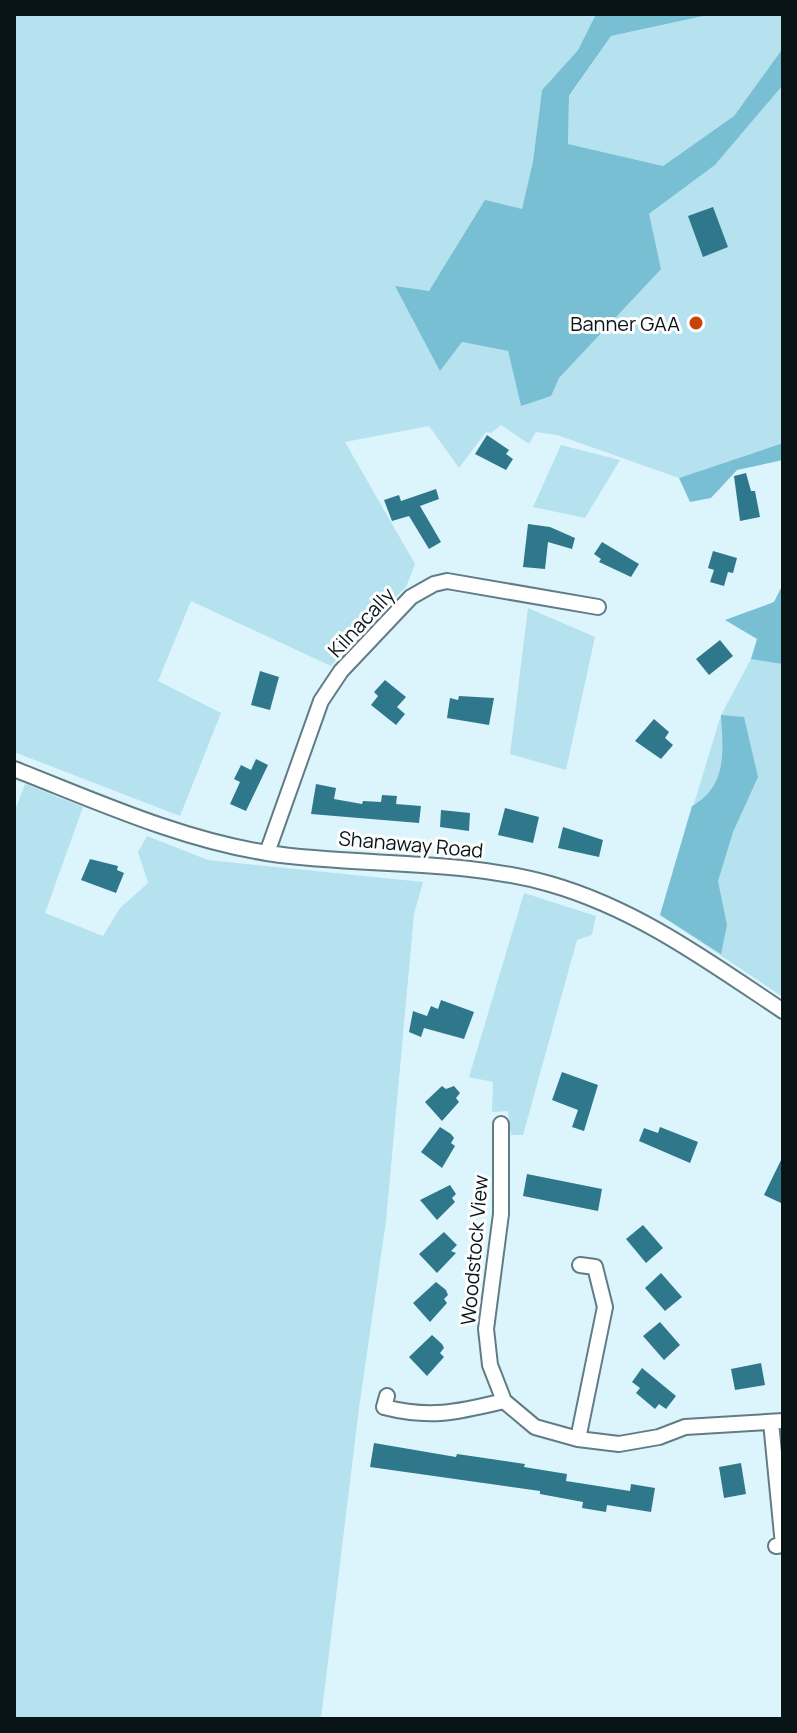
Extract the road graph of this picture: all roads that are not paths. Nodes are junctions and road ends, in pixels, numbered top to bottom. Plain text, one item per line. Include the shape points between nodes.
1 (598, 607) dead end
2 (14, 769) edge
3 (267, 853) junction
4 (783, 1011) edge
5 (501, 1124) dead end
6 (519, 1148) dead end
7 (501, 1149) junction
8 (580, 1265) dead end
9 (387, 1396) dead end
10 (504, 1401) junction
11 (777, 1421) edge
12 (578, 1439) junction
13 (776, 1546) dead end

1 - 3 street, Kilnacally via 447,581 411,597 364,643 321,701
2 - 3 street, Shanaway Road via 182,834
3 - 4 street, Shanaway Road via 492,871 549,884 661,930
5 - 7 street, Woodstock View
6 - 7 street, Woodstock View
7 - 10 street, Woodstock View via 501,1214 486,1329 490,1365
8 - 12 street via 595,1267 605,1307
9 - 10 street via 384,1407 416,1415 449,1414
10 - 12 street, Woodstock View via 535,1427
11 - 12 street, Woodstock View via 685,1427 619,1444
11 - 13 street, Woodstock View via 783,1545

